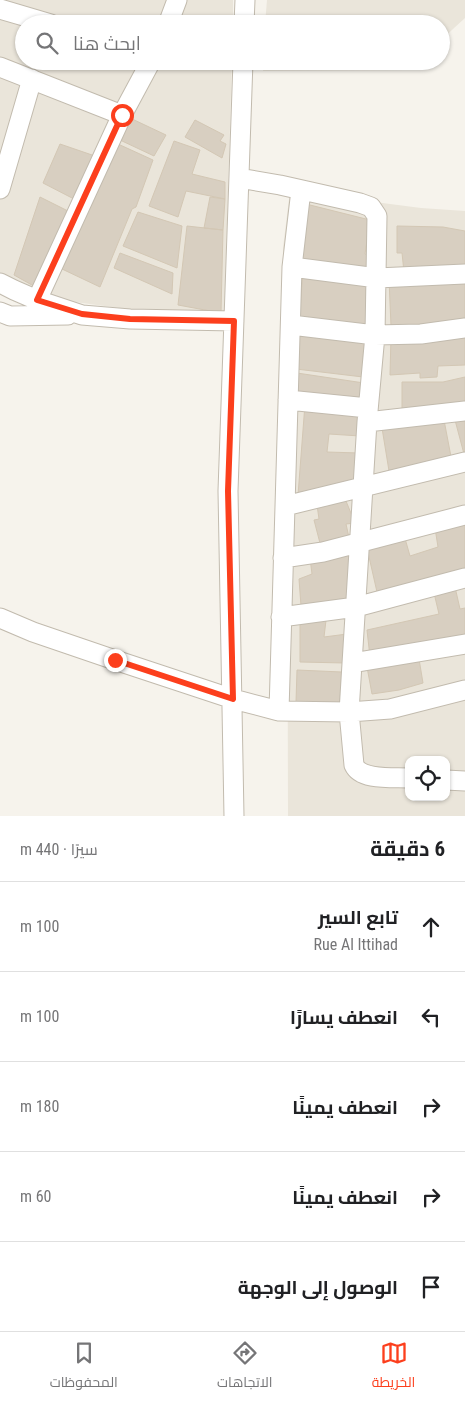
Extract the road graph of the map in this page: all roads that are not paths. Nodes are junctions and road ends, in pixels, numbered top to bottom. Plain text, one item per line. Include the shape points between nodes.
1 (177, 0) edge
2 (245, 0) edge
3 (0, 10) edge
4 (18, 15) edge
5 (171, 15) edge
6 (244, 15) edge
7 (0, 67) edge
8 (147, 70) edge
9 (243, 70) edge
10 (32, 79) junction
11 (122, 115) junction
12 (239, 178) junction
13 (0, 189) edge
14 (300, 190) junction
15 (292, 267) junction
16 (465, 274) edge
17 (377, 278) junction
18 (0, 283) edge
19 (37, 300) junction
20 (0, 312) edge
21 (82, 314) junction
22 (234, 321) junction
23 (291, 325) junction
24 (465, 328) edge
25 (374, 335) junction
26 (288, 400) junction
27 (465, 411) edge
28 (368, 415) junction
29 (465, 462) edge
30 (364, 487) junction
31 (285, 506) junction
32 (465, 515) edge
33 (359, 542) junction
34 (283, 558) junction
35 (465, 578) edge
36 (356, 607) junction
37 (281, 617) junction
38 (0, 618) edge
39 (465, 644) edge
40 (352, 663) junction
41 (465, 690) edge
42 (233, 699) junction
43 (279, 712) junction
44 (349, 712) junction
45 (405, 778) edge
46 (450, 780) edge
47 (465, 781) edge
48 (234, 816) edge

1 - 5 street
2 - 6 street
3 - 4 street
7 - 10 street
8 - 11 street
9 - 12 street
10 - 11 street
10 - 13 street
11 - 19 street
12 - 14 street
12 - 22 street
14 - 15 street
14 - 17 street via 374,209 378,224
15 - 17 street
15 - 23 street
16 - 17 street
17 - 25 street
18 - 19 street
19 - 21 street
20 - 21 street via 10,316
21 - 22 street via 130,319
22 - 42 street via 228,491
23 - 25 street
23 - 26 street
24 - 25 street via 421,334
25 - 28 street
26 - 28 street
26 - 31 street
27 - 28 street
28 - 30 street
29 - 30 street
30 - 31 street
30 - 33 street
31 - 34 street
32 - 33 street
33 - 34 street
33 - 36 street
34 - 37 street
35 - 36 street
36 - 37 street
36 - 40 street
37 - 43 street
38 - 42 street via 78,648
39 - 40 street
40 - 44 street
41 - 44 street via 390,709
42 - 43 street
42 - 48 street
43 - 44 street
44 - 45 street via 357,771 364,775
46 - 47 street

